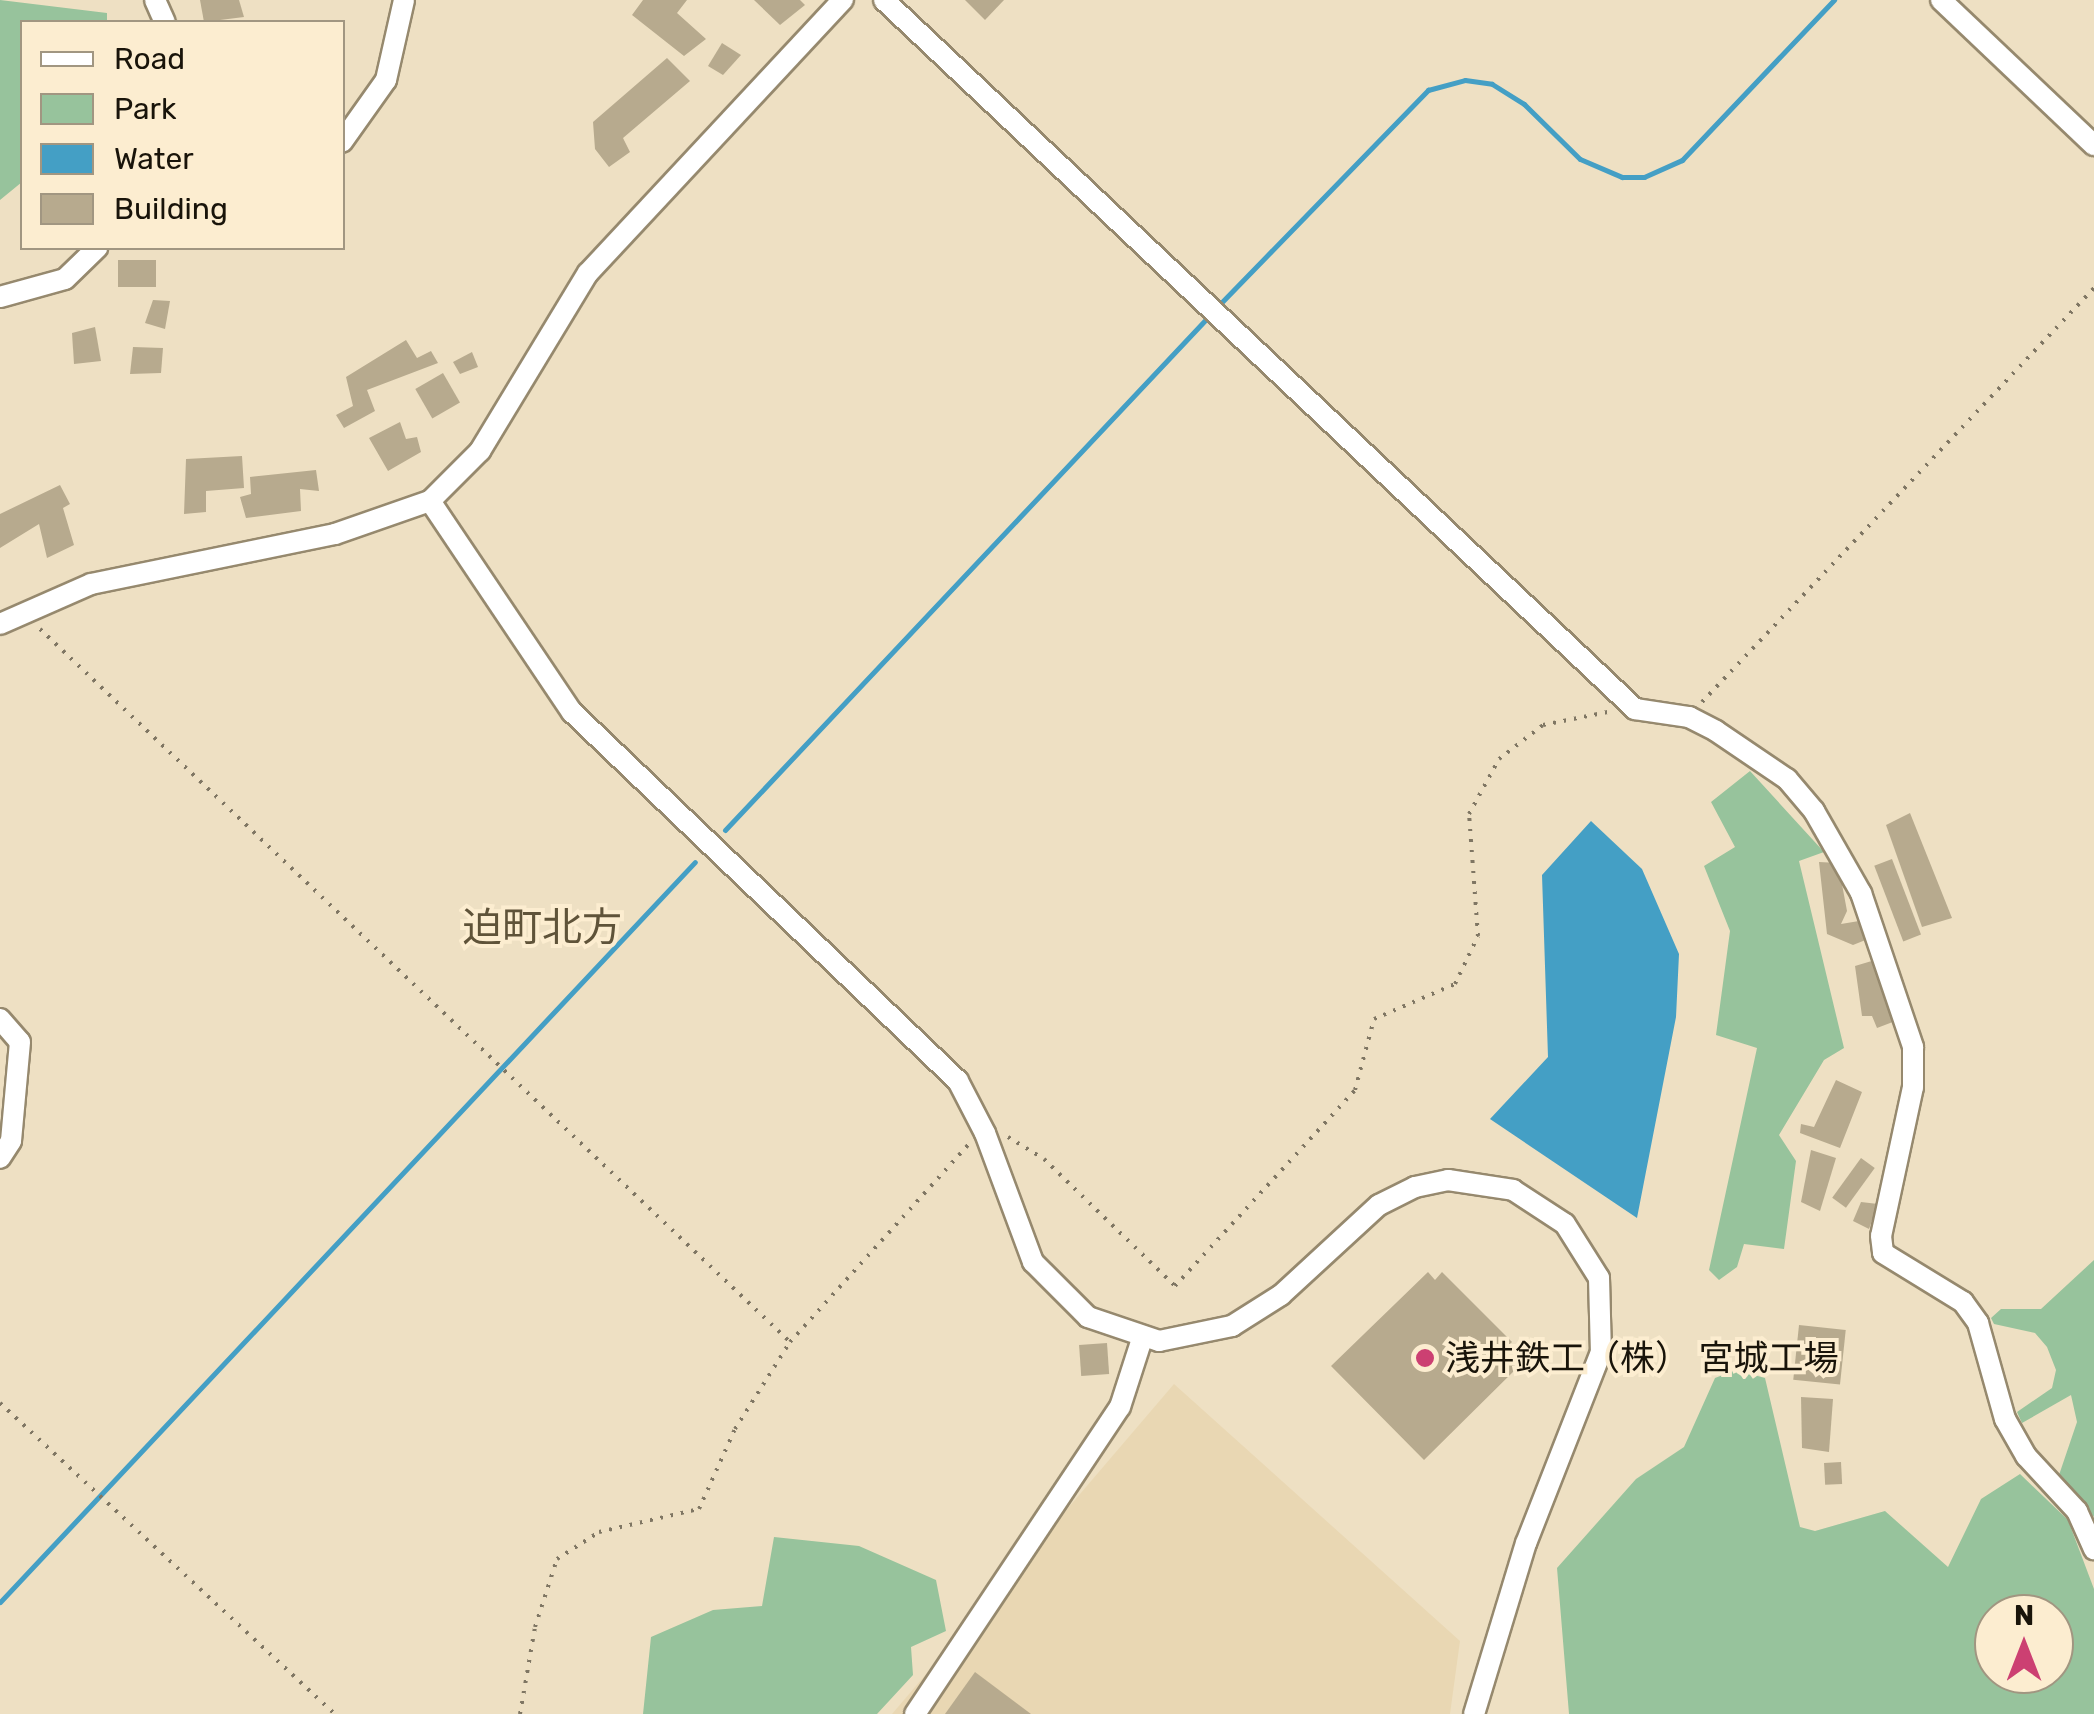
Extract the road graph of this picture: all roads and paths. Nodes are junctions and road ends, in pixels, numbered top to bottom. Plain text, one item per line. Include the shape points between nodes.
1 (404, 0) edge
2 (843, 0) edge
3 (884, 0) edge
4 (1941, 0) edge
5 (345, 138) edge
6 (2094, 145) edge
7 (95, 250) edge
8 (2094, 288) edge
9 (0, 297) edge
10 (430, 501) junction
11 (22, 612) junction
12 (0, 624) edge
13 (1635, 709) junction
14 (1688, 717) junction
15 (0, 1019) edge
16 (985, 1132) junction
17 (0, 1158) edge
18 (1142, 1338) junction
19 (790, 1342) junction
20 (0, 1403) edge
21 (2094, 1548) edge
22 (335, 1714) edge
23 (520, 1714) edge
24 (914, 1714) edge
25 (1474, 1714) edge

1 - 5 street via 386,80
2 - 10 street via 588,273 480,452
3 - 13 street
4 - 6 street
7 - 9 street via 65,279
8 - 14 path
10 - 11 street via 335,534 109,579
10 - 16 street via 572,712 935,1055
11 - 12 street
11 - 19 path
13 - 14 street
13 - 16 path via 1542,725 1499,759 1469,814 1478,936 1456,984 1374,1020 1356,1090 1175,1286 1020,1139
14 - 21 street via 1787,780 1836,844 1913,1047 1913,1087 1880,1236 1883,1253 1963,1302 1978,1322 2006,1418 2026,1456 2077,1512
15 - 17 street via 20,1042 11,1141
16 - 18 street via 1022,1241 1048,1284 1088,1317
16 - 19 path
18 - 24 street via 1120,1407 1032,1548
18 - 25 street via 1204,1336 1258,1312 1379,1205 1415,1186 1484,1182 1539,1202 1565,1224 1598,1278 1601,1352 1526,1543
19 - 23 path via 734,1429 699,1509 599,1532 557,1559 535,1627
20 - 22 path

